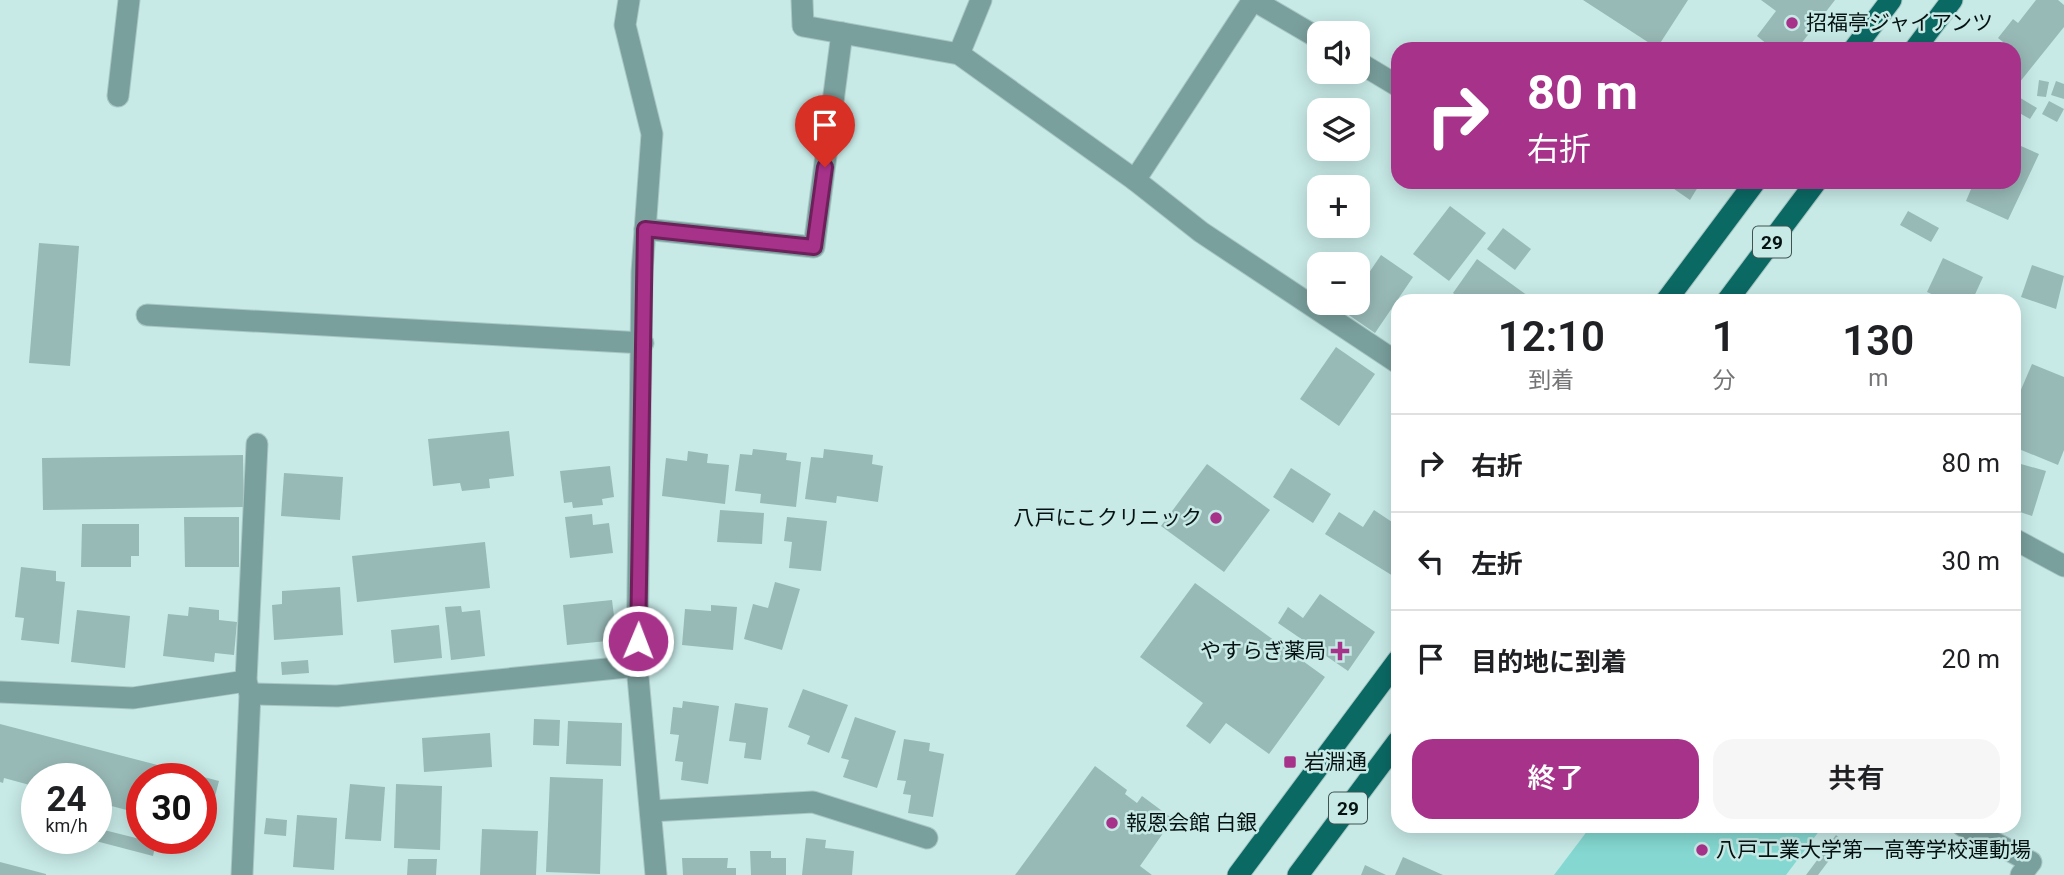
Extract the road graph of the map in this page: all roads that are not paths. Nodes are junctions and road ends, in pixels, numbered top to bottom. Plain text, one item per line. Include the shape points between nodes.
1 (129, 0) edge
2 (629, 0) edge
3 (802, 0) edge
4 (981, 0) edge
5 (1891, 0) edge
6 (1952, 0) edge
7 (1254, 1) edge
8 (1307, 32) edge
9 (842, 33) junction
10 (1859, 42) edge
11 (1920, 42) edge
12 (959, 54) junction
13 (1370, 69) edge
14 (1391, 82) edge
15 (118, 96) dead end
16 (1135, 180) junction
17 (1750, 189) edge
18 (1811, 189) edge
19 (645, 229) junction
20 (1671, 294) edge
21 (1732, 294) edge
22 (147, 315) dead end
23 (643, 343) junction
24 (1391, 358) edge
25 (257, 444) dead end
26 (2021, 543) edge
27 (2064, 566) edge
28 (637, 666) junction
29 (1391, 669) edge
30 (248, 687) junction
31 (0, 692) edge
32 (1391, 750) edge
33 (651, 811) junction
34 (1976, 833) edge
35 (927, 838) dead end
36 (242, 875) edge
37 (656, 875) edge
38 (1238, 875) edge
39 (1298, 875) edge
40 (2021, 875) edge

1 - 15 street
2 - 19 street via 625,25 652,134
3 - 9 street via 803,26
4 - 12 street
5 - 10 main road
6 - 11 main road
7 - 8 street
7 - 16 street
9 - 12 street
9 - 19 street via 814,247
12 - 16 street
13 - 14 street
16 - 24 street via 1201,232
17 - 20 main road, 29
18 - 21 main road, 29
19 - 23 street
22 - 23 street
23 - 28 street
25 - 30 street
26 - 27 street
28 - 30 street via 337,696
28 - 33 street
29 - 38 main road, 29
30 - 31 street via 133,698
30 - 36 street
32 - 39 main road, 29
33 - 35 street via 813,802
33 - 37 street
34 - 40 street via 2031,862

